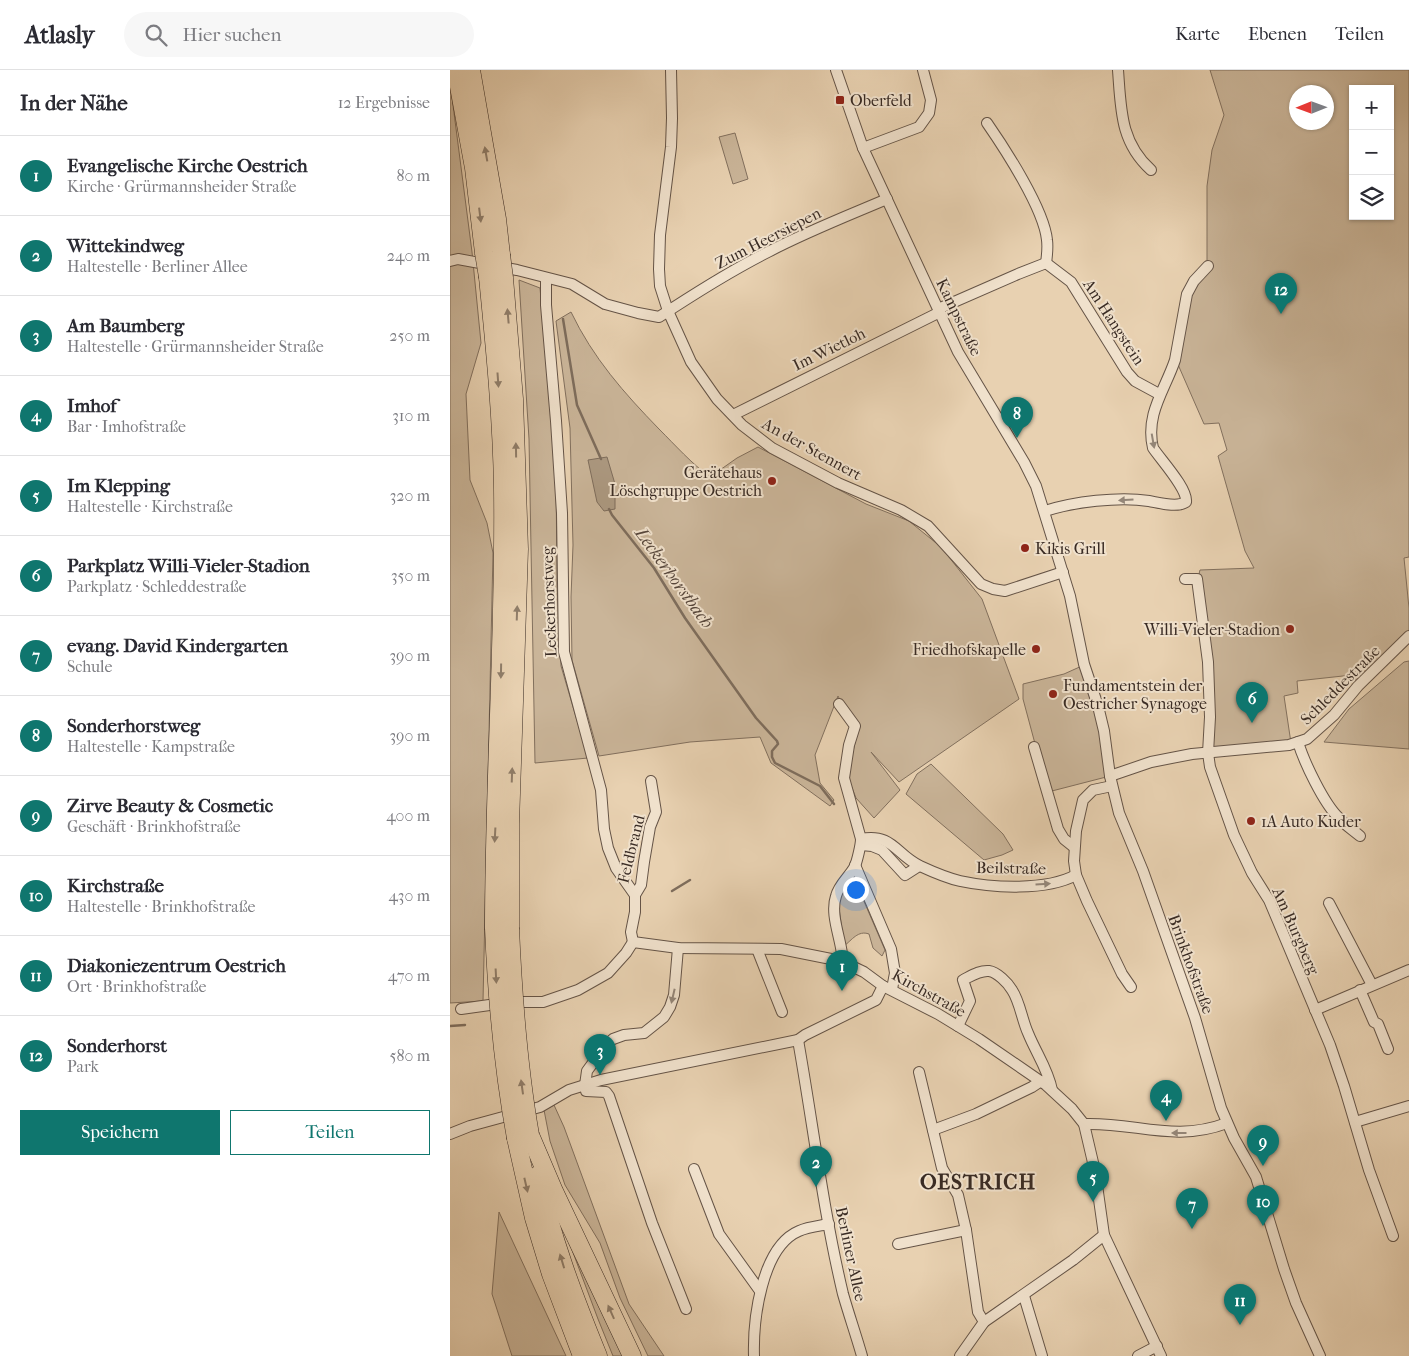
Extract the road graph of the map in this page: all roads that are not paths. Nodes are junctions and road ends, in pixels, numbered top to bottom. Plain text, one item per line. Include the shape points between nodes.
1 (456, 70) edge
2 (471, 70) edge
3 (671, 70) edge
4 (836, 70) edge
5 (923, 70) edge
6 (1118, 70) edge
7 (987, 123) dead end
8 (863, 148) junction
9 (1151, 170) dead end
10 (499, 178) dead end
11 (887, 199) junction
12 (497, 219) junction
13 (493, 254) junction
14 (450, 261) edge
15 (1046, 263) junction
16 (1208, 266) dead end
17 (496, 278) junction
18 (546, 278) junction
19 (668, 311) junction
20 (939, 311) junction
21 (492, 314) junction
22 (487, 356) dead end
23 (1159, 394) junction
24 (733, 415) junction
25 (491, 506) dead end
26 (1045, 511) junction
27 (1063, 572) junction
28 (1185, 580) dead end
29 (503, 587) junction
30 (1409, 636) edge
31 (839, 704) dead end
32 (1298, 742) junction
33 (1034, 747) dead end
34 (1208, 753) junction
35 (651, 780) dead end
36 (1111, 781) junction
37 (1360, 836) dead end
38 (861, 839) junction
39 (1074, 847) junction
40 (856, 865) junction
41 (919, 866) junction
42 (1076, 875) junction
43 (635, 895) junction
44 (1329, 903) dead end
45 (502, 928) junction
46 (633, 942) junction
47 (678, 948) junction
48 (757, 949) junction
49 (841, 961) junction
50 (1409, 970) edge
51 (1372, 985) junction
52 (888, 987) junction
53 (1131, 987) dead end
54 (1360, 990) junction
55 (461, 1009) dead end
56 (1315, 1010) junction
57 (782, 1012) dead end
58 (958, 1026) junction
59 (798, 1040) junction
60 (1388, 1048) dead end
61 (919, 1072) dead end
62 (1041, 1081) junction
63 (584, 1085) junction
64 (1052, 1090) junction
65 (1409, 1106) edge
66 (1355, 1122) junction
67 (1227, 1123) junction
68 (1084, 1124) junction
69 (933, 1130) junction
70 (450, 1134) edge
71 (523, 1136) junction
72 (694, 1169) dead end
73 (829, 1224) junction
74 (966, 1230) junction
75 (1104, 1235) junction
76 (1393, 1236) dead end
77 (898, 1244) dead end
78 (760, 1291) junction
79 (1024, 1296) junction
80 (686, 1309) dead end
81 (984, 1322) junction
82 (1157, 1346) junction
83 (582, 1356) edge
84 (598, 1356) edge
85 (632, 1356) edge
86 (754, 1356) edge
87 (862, 1356) edge
88 (960, 1356) edge
89 (1042, 1356) edge
90 (1138, 1356) edge
91 (1161, 1356) edge
92 (1320, 1356) edge

1 -> 13 highway
12 -> 2 highway
3 - 19 street, An der Stennert via 671,138 659,262 660,286
4 - 8 street, Kampstraße
5 - 8 street via 931,100 929,113 919,127
6 - 9 street via 1127,136 1139,159
7 - 15 street via 1042,220 1047,238
8 - 11 street, Kampstraße
10 - 12 highway
11 - 19 street, Zum Heersiepen via 767,253
11 - 20 street, Kampstraße
12 - 13 highway
13 - 17 highway, bridge
14 - 18 street via 458,259
15 - 20 street
15 - 23 street, Am Hangstein via 1075,288 1134,381
16 - 23 street via 1187,294 1175,360
17 - 21 highway
45 -> 17 highway via 510,824 519,549 514,399
18 - 19 street via 572,284 617,308 659,316
18 - 43 street, Leckerhorstweg via 562,513 564,652 601,790 608,848 616,868
19 - 24 street, An der Stennert via 691,362
20 - 24 street, Im Wietloh
20 - 26 street, Kampstraße via 962,361 1024,462
21 - 22 highway
21 -> 29 highway via 500,405
23 -> 26 street via 1154,410 1152,442 1183,490 1186,502 1174,505 1136,499 1071,504
24 - 27 street, An der Stennert via 772,448 928,526 981,584 993,590 1005,591
25 - 29 highway
26 - 27 street, Kampstraße
27 - 36 street, Brinkhofstraße via 1084,664 1104,731
28 - 34 street, Am Burgberg via 1197,579 1200,597 1208,662
29 -> 45 highway via 494,853
30 - 32 street, Schleddestraße via 1324,725
31 - 38 street via 855,726 844,778
32 - 34 street, Schleddestraße
32 - 37 street via 1324,797 1338,817
33 - 39 street via 1058,829
34 - 36 street, Schleddestraße via 1151,762
34 - 56 street, Am Burgberg via 1210,768 1234,835 1269,900
35 - 43 street, Feldbrand via 656,812 641,885
36 - 39 street via 1093,790 1083,800
36 - 67 street, Brinkhofstraße via 1119,814 1143,871 1195,1018
38 - 40 street
38 - 41 street, Beilstraße via 884,840
38 - 41 street via 882,850 905,875
39 - 42 street
40 - 49 street via 838,890 834,902
40 - 52 street via 891,950 895,972
41 -> 42 street, Beilstraße via 959,881 1009,886 1050,884
42 - 53 street via 1101,933
43 - 46 street
44 - 51 street
45 - 71 highway, bridge via 497,988 503,1052
46 - 47 street, Kirchstraße
46 - 55 street via 608,972 578,990 543,1002 510,1002
47 - 48 street, Kirchstraße
47 -> 63 street via 674,995 664,1017 644,1033 613,1039 587,1071
48 - 49 street, Kirchstraße via 781,949
48 - 57 street
49 - 52 street, Kirchstraße
50 - 51 street
51 - 54 street
52 - 58 street, Kirchstraße
52 - 59 street via 876,1000 804,1034
54 - 56 street
54 - 60 street
56 - 66 street, Am Burgberg
58 - 62 street, Kirchstraße
58 - 64 street via 970,1001 964,980 980,972 994,972 1013,990
59 - 63 street
59 - 73 street, Berliner Allee
61 - 69 street
62 - 64 street, Kirchstraße
62 - 69 street via 985,1110
63 - 70 street via 540,1107
63 - 80 street via 586,1091 606,1092 609,1096 643,1198
64 - 68 street, Kirchstraße
65 - 66 street
66 - 76 street, Am Burgberg via 1371,1178
67 -> 68 street via 1202,1131 1179,1133
67 - 92 street, Brinkhofstraße via 1256,1177 1296,1303
68 - 75 street, Kirchstraße
69 - 74 street via 942,1168 958,1196
71 -> 83 highway via 534,1218
84 -> 71 highway via 564,1268
85 -> 71 highway via 553,1189
72 - 78 street via 719,1234
73 - 78 street via 798,1231 784,1242 771,1262
73 - 87 street, Berliner Allee via 844,1296
74 - 77 street
74 - 81 street via 978,1312
75 - 79 street
75 - 82 street, Kirchstraße
78 - 86 street
79 - 81 street
79 - 89 street
81 - 88 street
82 - 90 street
82 - 91 street, Kirchstraße

